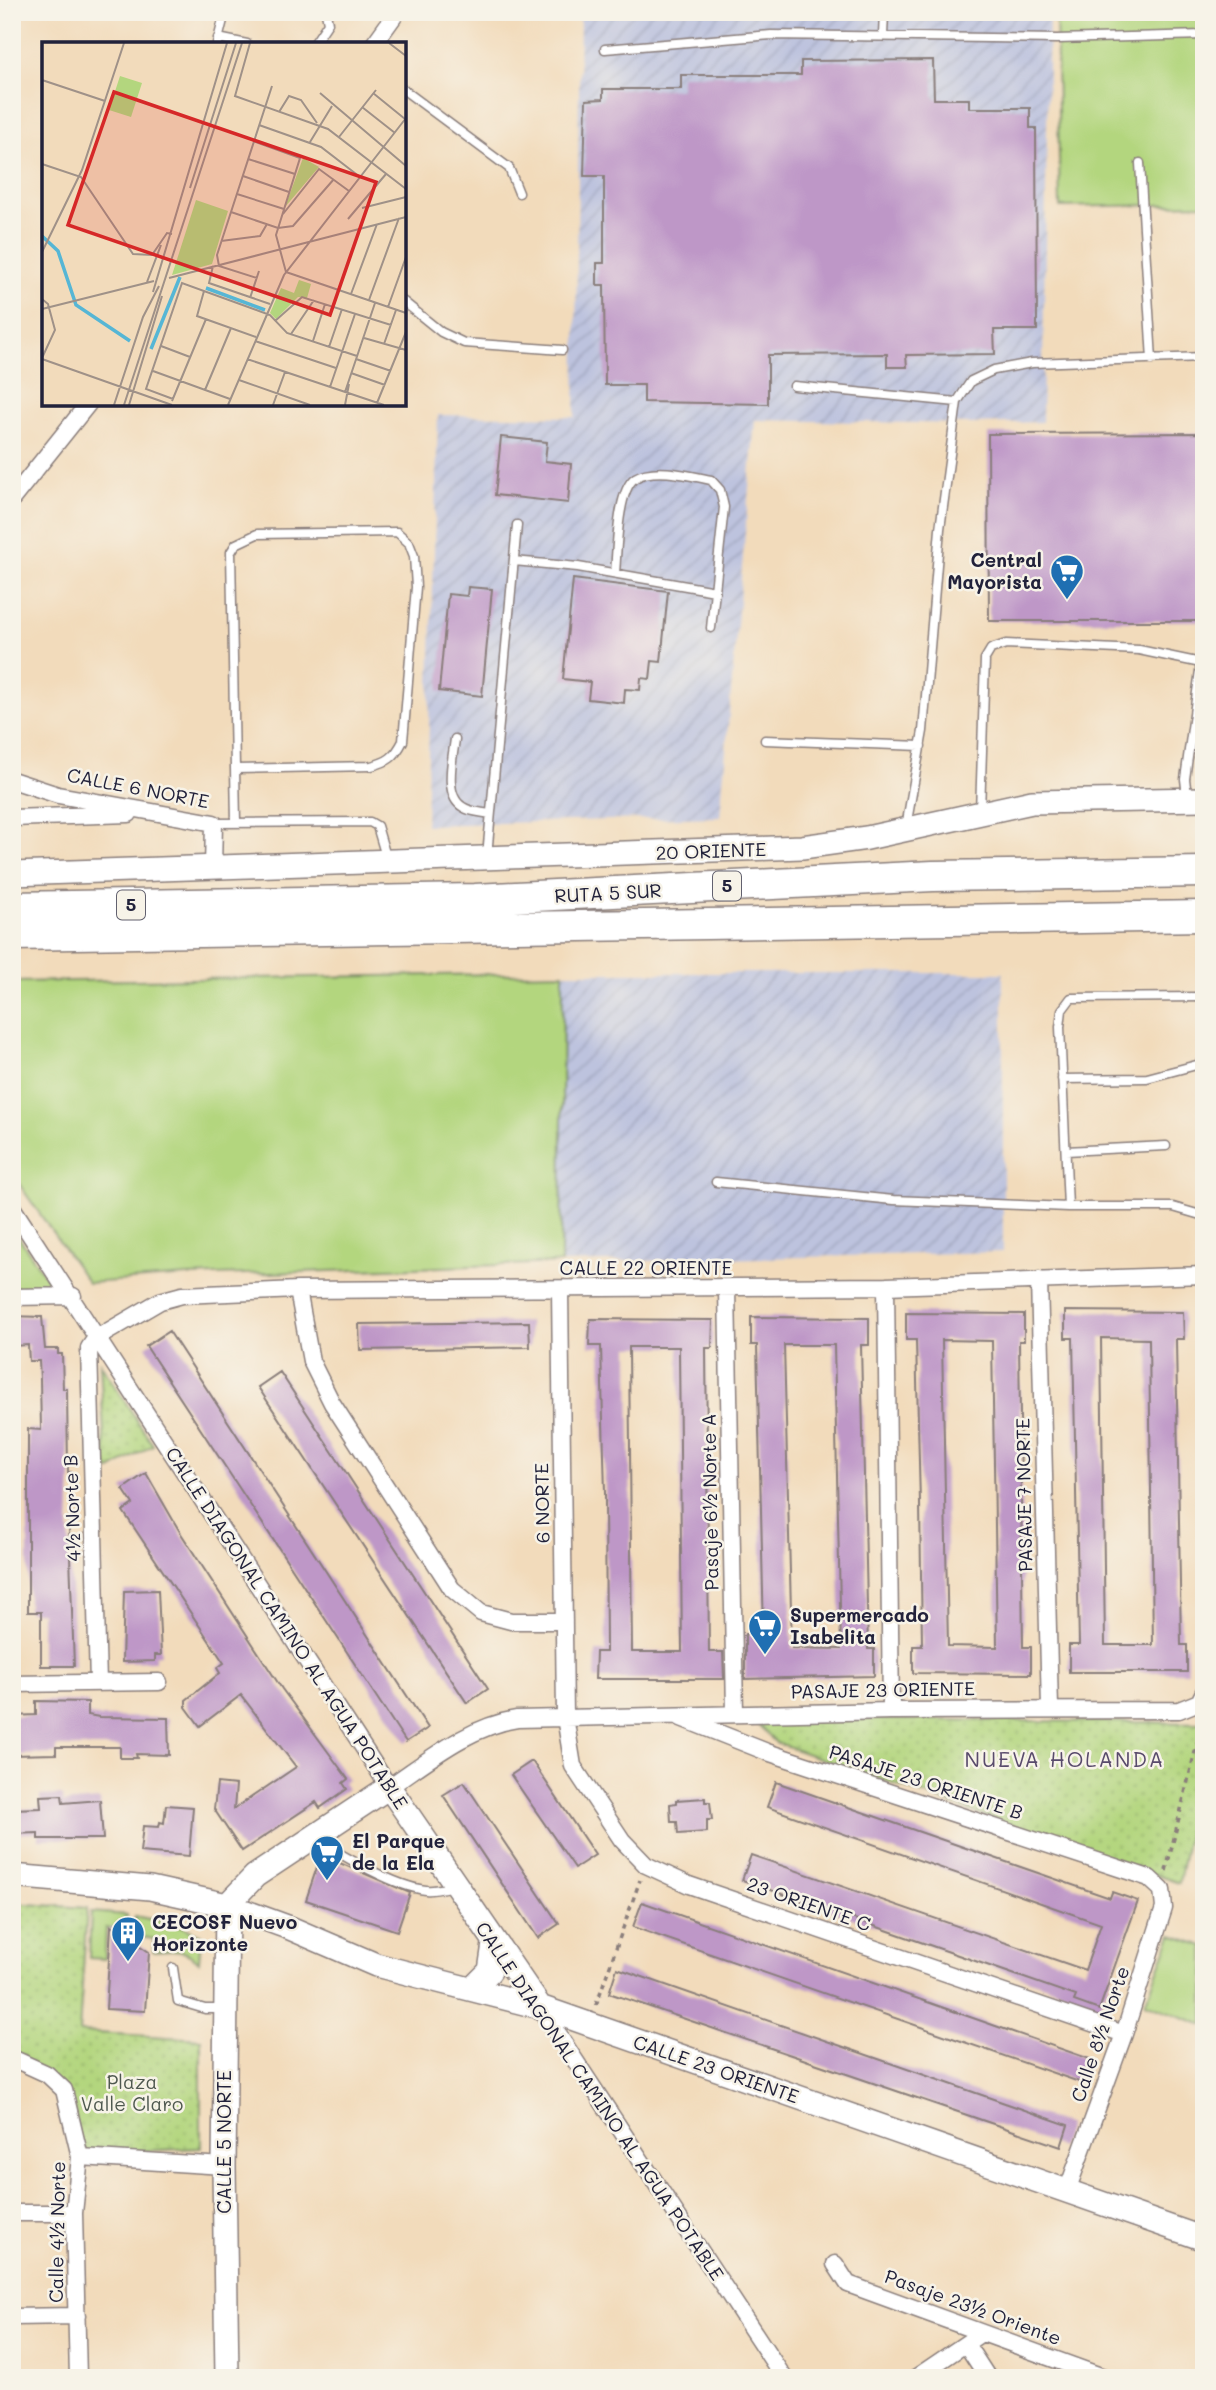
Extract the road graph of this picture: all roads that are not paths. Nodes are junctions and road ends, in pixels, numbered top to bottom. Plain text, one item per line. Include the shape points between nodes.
1 (225, 12) edge
2 (326, 12) edge
3 (397, 12) edge
4 (884, 12) edge
5 (1204, 35) edge
6 (883, 36) junction
7 (217, 41) edge
8 (315, 42) edge
9 (375, 42) edge
10 (605, 49) dead end
11 (406, 92) edge
12 (1140, 163) dead end
13 (519, 194) dead end
14 (406, 304) edge
15 (562, 350) dead end
16 (1204, 357) edge
17 (1152, 360) junction
18 (794, 386) dead end
19 (957, 402) junction
20 (86, 406) edge
21 (12, 499) edge
22 (517, 525) dead end
23 (513, 561) junction
24 (615, 573) junction
25 (715, 591) junction
26 (711, 628) dead end
27 (1203, 663) edge
28 (455, 739) dead end
29 (765, 740) dead end
30 (921, 746) junction
31 (236, 769) junction
32 (12, 780) edge
33 (1195, 799) edge
34 (980, 812) junction
35 (162, 813) junction
36 (490, 814) junction
37 (12, 818) edge
38 (236, 822) junction
39 (214, 823) junction
40 (905, 830) junction
41 (487, 859) junction
42 (387, 862) junction
43 (213, 868) junction
44 (1204, 872) edge
45 (12, 874) edge
46 (12, 907) edge
47 (1204, 916) edge
48 (12, 935) edge
49 (1204, 996) edge
50 (1204, 1063) edge
51 (1062, 1079) junction
52 (1166, 1146) dead end
53 (1066, 1152) junction
54 (716, 1182) dead end
55 (12, 1207) edge
56 (1068, 1207) junction
57 (1204, 1216) edge
58 (1204, 1275) edge
59 (1039, 1280) junction
60 (886, 1286) junction
61 (560, 1289) junction
62 (727, 1289) junction
63 (298, 1290) junction
64 (1204, 1291) edge
65 (73, 1296) junction
66 (12, 1297) edge
67 (99, 1336) junction
68 (564, 1621) junction
69 (159, 1682) dead end
70 (98, 1683) junction
71 (12, 1684) edge
72 (1202, 1703) edge
73 (1050, 1709) junction
74 (891, 1710) junction
75 (735, 1713) junction
76 (676, 1715) junction
77 (565, 1717) junction
78 (389, 1787) junction
79 (314, 1837) junction
80 (12, 1876) edge
81 (456, 1885) junction
82 (1162, 1890) joint
83 (227, 1905) junction
84 (494, 1944) junction
85 (173, 1968) dead end
86 (472, 1989) junction
87 (540, 2007) junction
88 (225, 2009) junction
89 (1124, 2034) junction
90 (12, 2058) edge
91 (80, 2158) junction
92 (223, 2165) junction
93 (1067, 2191) junction
94 (12, 2213) edge
95 (74, 2213) junction
96 (1204, 2239) edge
97 (835, 2264) dead end
98 (77, 2316) junction
99 (12, 2317) edge
100 (980, 2334) junction
101 (966, 2344) junction
102 (78, 2378) edge
103 (227, 2378) edge
104 (784, 2378) edge
105 (915, 2378) edge
106 (988, 2378) edge
107 (1106, 2378) edge

1 - 7 lane
2 - 8 lane via 328,23
3 - 9 street
4 - 6 lane
5 - 6 lane via 1057,39
6 - 10 lane via 771,35
11 - 13 lane via 509,169
12 - 17 lane
14 - 15 lane via 441,332 464,343
16 - 17 lane
17 - 19 lane via 1032,363 994,370 971,381
18 - 19 lane
19 - 30 lane via 940,529
20 - 21 street
22 - 23 lane
23 - 24 lane
23 - 36 lane
24 - 25 lane
24 - 25 lane via 619,522 629,483 653,473 691,476 711,480 720,490 724,507
25 - 26 lane
27 - 33 lane via 1185,779
27 - 34 lane via 1139,650 1006,644 991,649 985,659
28 - 36 lane via 451,782 457,803
29 - 30 lane
30 - 40 lane
31 - 31 lane via 230,552 257,534 397,532 414,556 415,587 403,741 397,753 387,762 371,766
31 - 38 lane
32 - 35 street, CALLE 6 NORTE via 58,795
33 - 34 street, 20 ORIENTE via 1032,802
34 - 40 street, 20 ORIENTE
35 - 37 street
35 - 39 street, CALLE 6 NORTE
36 - 41 lane
38 - 39 lane
38 - 42 lane via 370,822 377,826
39 - 43 street, CALLE 6 NORTE
40 - 41 street, 20 ORIENTE via 802,847
41 - 42 street, 20 ORIENTE
42 - 43 street, 20 ORIENTE
43 - 45 street, 20 ORIENTE
44 - 46 highway, RUTA 5 SUR / 5 via 909,877 488,899
47 - 48 highway, RUTA 5 SUR / 5
49 - 51 lane via 1071,998 1062,1010 1060,1027
50 - 51 lane via 1147,1078
51 - 53 lane
52 - 53 lane
53 - 56 lane
54 - 56 lane via 893,1200
55 - 65 street, CALLE DIAGONAL CAMINO AL AGUA POTABLE
56 - 57 lane via 1173,1207
58 - 59 street, CALLE 22 ORIENTE
58 - 64 street
59 - 60 street, CALLE 22 ORIENTE
59 - 73 street, PASAJE 7 NORTE
60 - 62 street, CALLE 22 ORIENTE
60 - 74 street
61 - 62 street, CALLE 22 ORIENTE
61 - 63 street, CALLE 22 ORIENTE
61 - 68 street, 6 NORTE
62 - 75 street, Pasaje 6½ Norte A
63 - 67 street, CALLE 22 ORIENTE via 171,1296
63 - 68 street via 311,1361 331,1403 452,1589 481,1613 511,1621
65 - 66 street
65 - 67 street, CALLE DIAGONAL CAMINO AL AGUA POTABLE
67 - 70 street, 4½ Norte B via 89,1354
67 - 78 street, CALLE DIAGONAL CAMINO AL AGUA POTABLE
68 - 77 street, 6 NORTE
69 - 70 street
70 - 71 street
72 - 73 street, PASAJE 23 ORIENTE via 1179,1710
73 - 74 street, PASAJE 23 ORIENTE
74 - 75 street, PASAJE 23 ORIENTE
75 - 76 street, PASAJE 23 ORIENTE
76 - 77 street, PASAJE 23 ORIENTE
76 - 82 street, PASAJE 23 ORIENTE B via 767,1752 1149,1878
77 - 78 street via 517,1719 479,1730
77 - 89 street, 23 ORIENTE C via 573,1766 621,1840 646,1865 689,1885
78 - 79 street
78 - 81 street, CALLE DIAGONAL CAMINO AL AGUA POTABLE
79 - 81 lane via 368,1868 414,1887 436,1890
79 - 83 street via 247,1882
80 - 83 street, CALLE 23 ORIENTE via 150,1888
81 - 84 street, CALLE DIAGONAL CAMINO AL AGUA POTABLE
82 - 89 street, Calle 8½ Norte via 1164,1908
83 - 86 street, CALLE 23 ORIENTE via 376,1965
83 - 88 street, CALLE 5 NORTE
84 - 86 street via 494,1963
84 - 87 street, CALLE DIAGONAL CAMINO AL AGUA POTABLE
85 - 88 lane via 178,2001 205,2010
86 - 87 street, CALLE 23 ORIENTE
87 - 93 street, CALLE 23 ORIENTE
87 - 104 street, CALLE DIAGONAL CAMINO AL AGUA POTABLE
88 - 92 street, CALLE 5 NORTE
89 - 93 street, Calle 8½ Norte
90 - 91 street, Calle 4½ Norte via 47,2074 64,2090
91 - 92 street
91 - 95 street, Calle 4½ Norte
92 - 103 street, CALLE 5 NORTE
93 - 96 street, CALLE 23 ORIENTE
94 - 95 street
95 - 98 street, Calle 4½ Norte
97 - 100 street, Pasaje 23½ Oriente via 848,2284
98 - 99 street
98 - 102 street, Calle 4½ Norte
100 - 101 street
100 - 107 street, Pasaje 23½ Oriente
101 - 105 street
101 - 106 street

